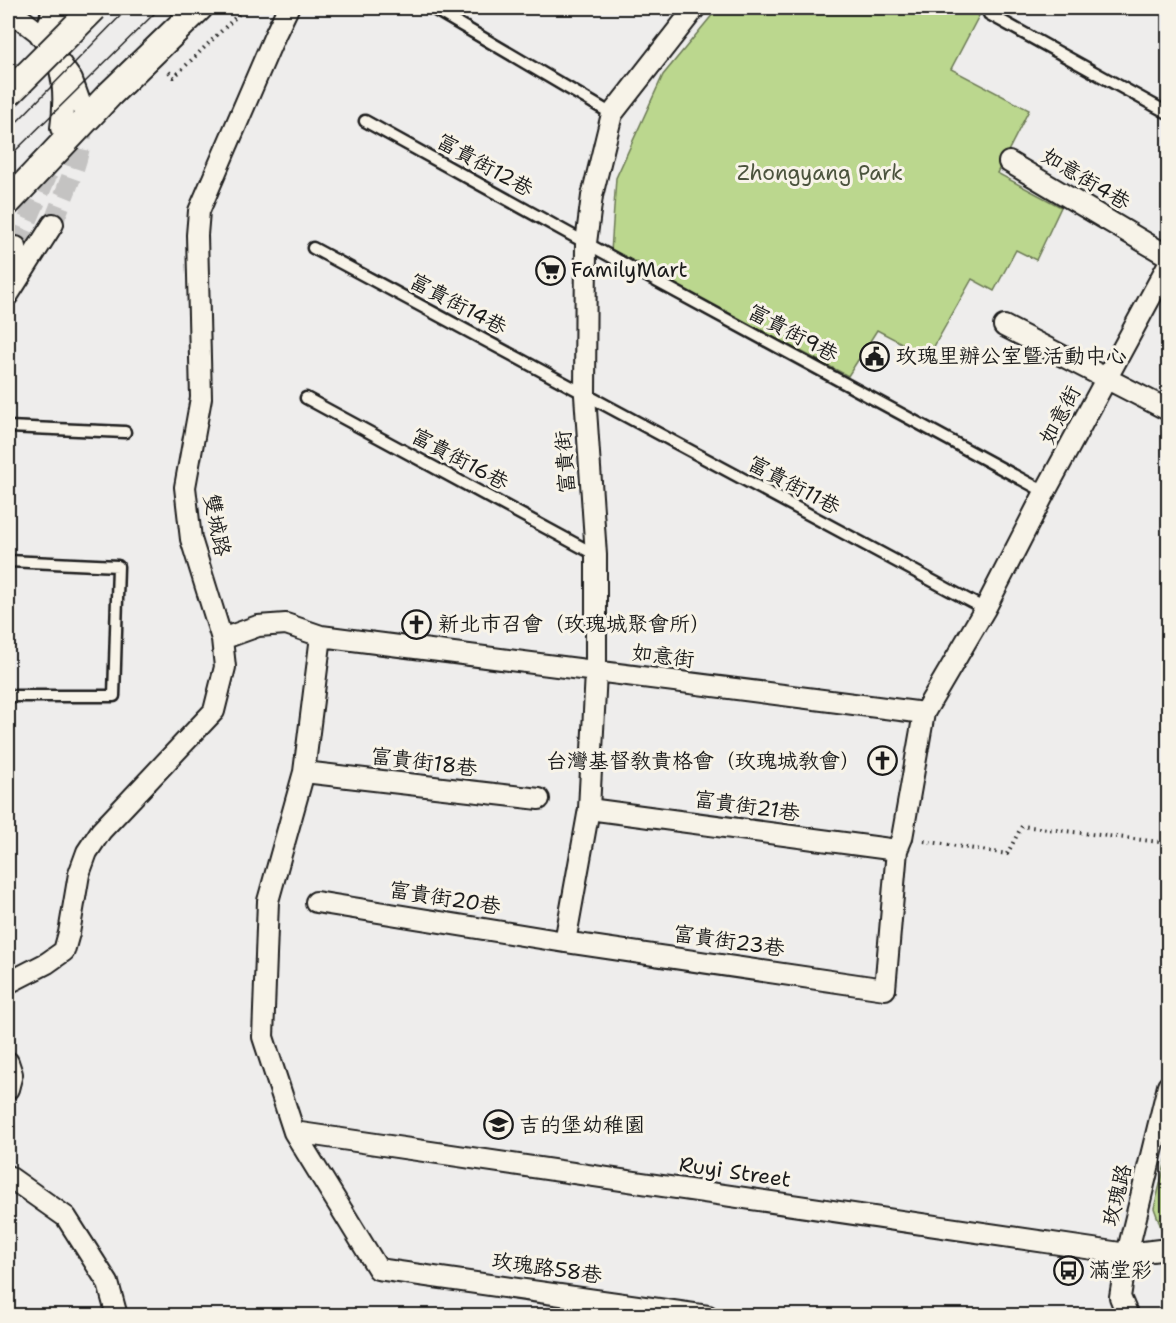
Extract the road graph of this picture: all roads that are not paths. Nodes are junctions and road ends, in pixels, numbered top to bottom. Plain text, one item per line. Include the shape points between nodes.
1 (47, 8) edge
2 (72, 8) edge
3 (94, 8) edge
4 (199, 8) edge
5 (288, 8) edge
6 (432, 8) edge
7 (695, 8) edge
8 (8, 9) edge
9 (989, 14) dead end
10 (38, 33) junction
11 (58, 62) junction
12 (8, 94) edge
13 (82, 108) tunnel mouth
14 (1168, 112) edge
15 (612, 114) junction
16 (365, 121) dead end
17 (61, 128) dead end
18 (1009, 162) dead end
19 (8, 202) edge
20 (53, 224) tunnel mouth
21 (586, 243) junction
22 (16, 247) tunnel mouth
23 (313, 248) dead end
24 (1168, 256) edge
25 (1168, 265) edge
26 (8, 270) edge
27 (8, 295) edge
28 (1004, 326) dead end
29 (1106, 379) junction
30 (585, 395) junction
31 (306, 398) dead end
32 (1168, 410) edge
33 (8, 427) edge
34 (125, 432) dead end
35 (1045, 492) junction
36 (596, 555) junction
37 (8, 561) edge
38 (985, 609) junction
39 (321, 636) junction
40 (222, 639) junction
41 (596, 672) junction
42 (8, 696) edge
43 (924, 713) junction
44 (304, 772) junction
45 (539, 799) dead end
46 (590, 809) junction
47 (897, 850) junction
48 (316, 902) dead end
49 (565, 942) junction
50 (8, 982) edge
51 (885, 988) joint
52 (8, 1062) edge
53 (1168, 1086) edge
54 (8, 1089) edge
55 (294, 1132) junction
56 (8, 1176) edge
57 (1168, 1249) edge
58 (1127, 1254) junction
59 (117, 1316) edge
60 (708, 1316) edge
61 (1128, 1316) edge

1 - 10 lane
2 - 10 street
3 - 12 street, bridge
4 - 19 street via 109,95
5 - 40 street, 雙城路 via 199,211 201,398 185,487 191,539
6 - 15 lane
7 - 15 street, 富貴街
8 - 10 street
9 - 14 lane
10 - 11 street
11 - 13 street via 72,80
11 - 17 street via 64,84
15 - 21 street, 富貴街 via 592,196
16 - 21 lane, 富貴街12巷
18 - 24 street, 如意街4巷
20 - 27 street
21 - 30 street, 富貴街
21 - 35 lane, 富貴街9巷
22 - 26 street
23 - 30 lane, 富貴街14巷
25 - 29 street, 如意街
28 - 29 street
29 - 32 street
29 - 35 street, 如意街
30 - 36 street, 富貴街
30 - 38 lane, 富貴街11巷
31 - 36 lane, 富貴街16巷
33 - 34 lane
35 - 38 street, 如意街
36 - 41 street, 富貴街
37 - 42 lane via 118,566 114,696
38 - 43 street, 如意街
39 - 40 street, 如意街 via 286,624 258,626
39 - 41 street, 如意街
39 - 44 street
40 - 50 street, 雙城路 via 225,667 214,711 101,831 87,852 64,951
41 - 43 street, 如意街
41 - 46 street, 富貴街
43 - 47 street, 如意街
44 - 45 street, 富貴街18巷
44 - 55 street via 268,901 263,1036
46 - 47 street, 富貴街21巷
46 - 49 street, 富貴街
47 - 51 street, 如意街
48 - 49 street, 富貴街20巷
49 - 51 street, 富貴街23巷
52 - 54 street via 12,1074
53 - 58 street, 玫瑰路
55 - 58 street, Ruyi Street
55 - 60 street, 玫瑰路58巷 via 378,1269
56 - 59 street via 66,1217 108,1282
57 - 58 street, Ruyi Street
58 - 61 street, 玫瑰路 via 1120,1297

